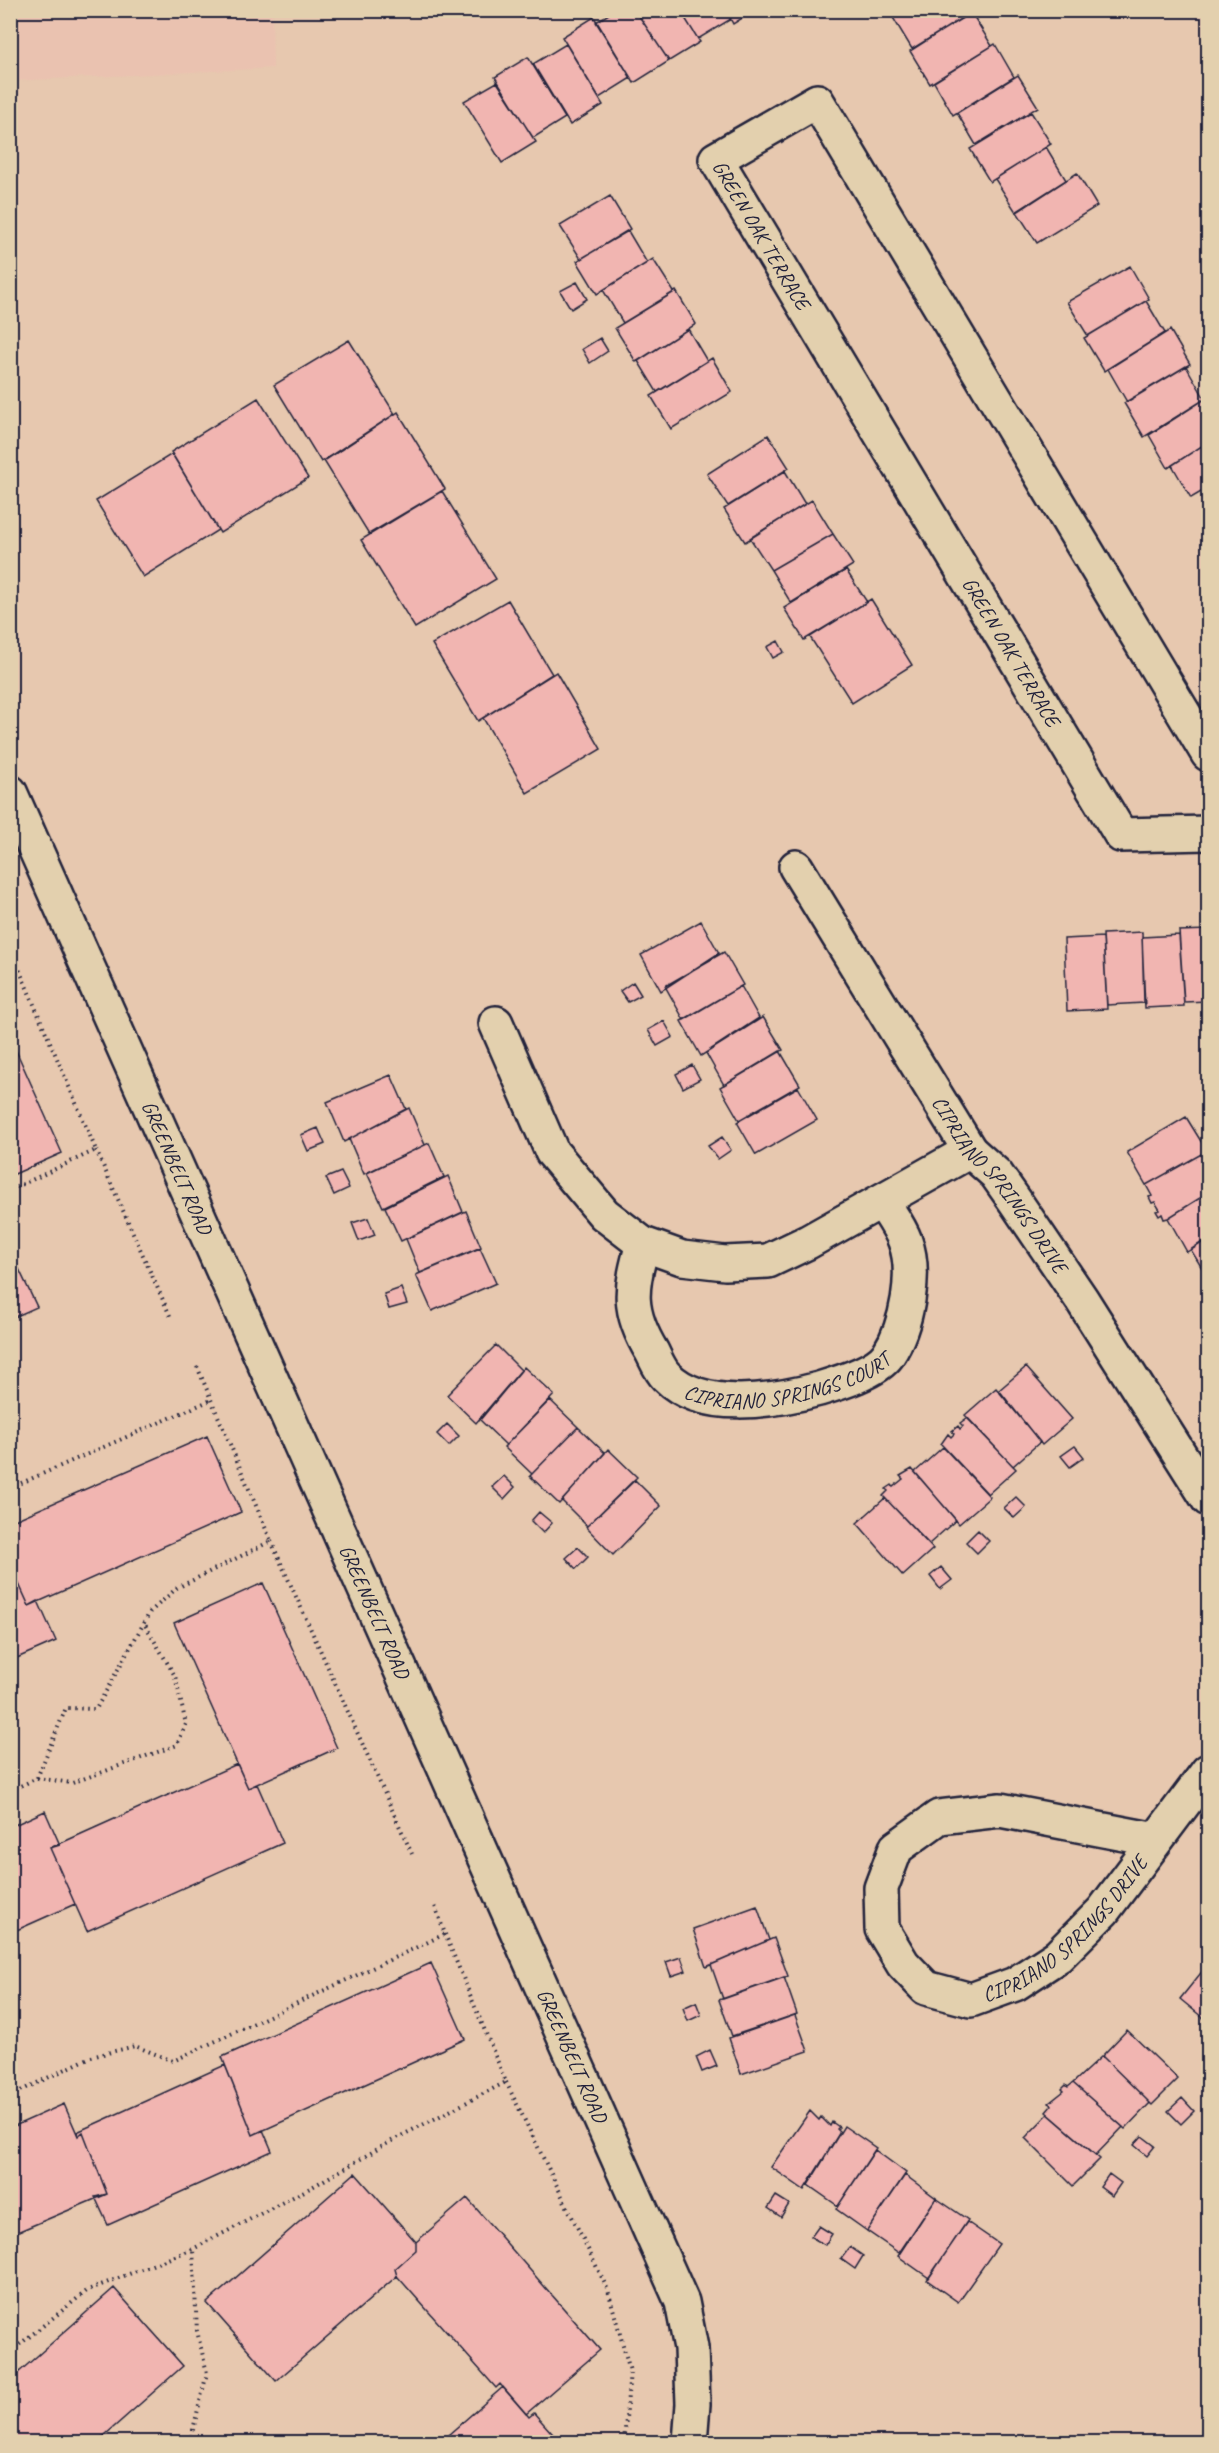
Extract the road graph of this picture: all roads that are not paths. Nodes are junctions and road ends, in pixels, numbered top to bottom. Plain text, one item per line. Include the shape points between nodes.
1 (1209, 754) edge
2 (10, 792) edge
3 (1209, 833) edge
4 (796, 867) dead end
5 (496, 1023) dead end
6 (970, 1151) junction
7 (882, 1201) junction
8 (643, 1244) junction
9 (1209, 1499) edge
10 (1209, 1771) edge
11 (1156, 1840) junction
12 (690, 2442) edge

1 - 3 street, GREEN OAK TERRACE via 818,100 716,159 1121,835
2 - 12 street, GREENBELT ROAD via 682,2302 692,2348
4 - 6 street, CIPRIANO SPRINGS DRIVE
5 - 8 street via 552,1152 604,1214
6 - 7 street
6 - 9 street, CIPRIANO SPRINGS DRIVE via 996,1174 1015,1201
7 - 8 street via 768,1261 725,1263 682,1258
7 - 8 street, CIPRIANO SPRINGS COURT via 905,1239 912,1268 900,1329 887,1356 864,1372 805,1392 747,1401 717,1400 688,1390 666,1376 644,1339 633,1309 633,1279
10 - 11 street, CIPRIANO SPRINGS DRIVE
11 - 11 street, CIPRIANO SPRINGS DRIVE via 1000,1810 939,1817 896,1848 881,1888 882,1929 903,1964 926,1988 971,2000 1015,1984 1058,1956 1103,1911

